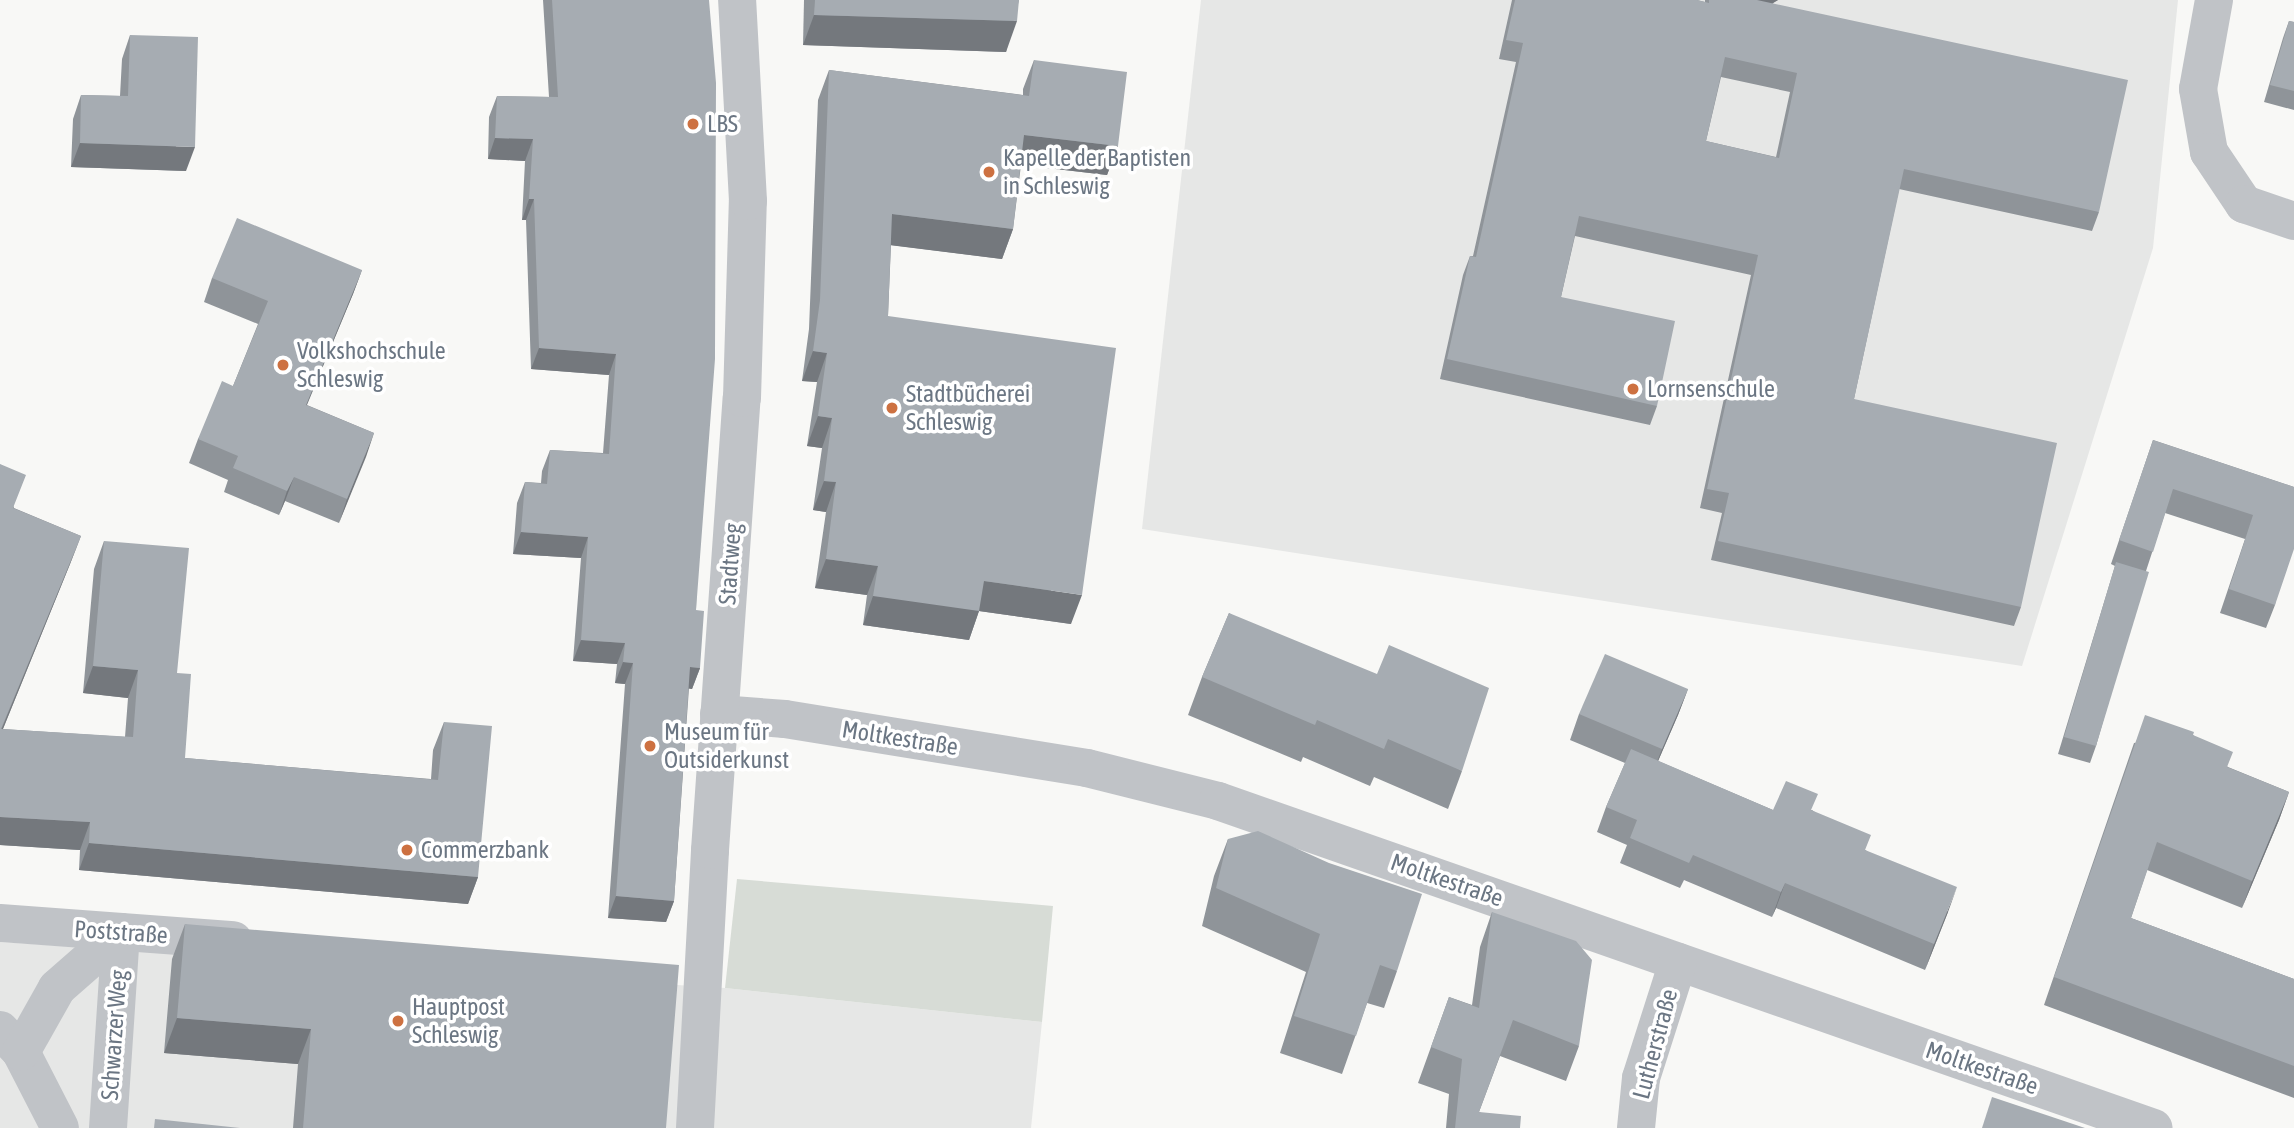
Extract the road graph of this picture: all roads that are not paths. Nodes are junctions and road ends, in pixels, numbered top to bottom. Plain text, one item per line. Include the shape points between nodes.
1 (737, 0) edge
2 (2214, 0) edge
3 (2294, 221) edge
4 (719, 714) junction
5 (0, 923) edge
6 (121, 932) junction
7 (274, 943) edge
8 (1678, 962) junction
9 (662, 971) edge
10 (703, 974) junction
11 (11, 1041) edge
12 (60, 1128) edge
13 (108, 1128) edge
14 (695, 1128) edge
15 (1636, 1128) edge
16 (2154, 1128) edge

1 - 4 street, Stadtweg via 748,201 742,398
2 - 3 street via 2198,89 2209,152 2244,204
4 - 8 street, Moltkestraße via 785,719 1087,768 1218,801
4 - 10 street, Stadtweg
5 - 6 street, Poststraße
6 - 7 street, Poststraße
6 - 11 street, Schwarzer Weg via 57,988
6 - 13 street, Schwarzer Weg
8 - 15 street, Lutherstraße via 1641,1078
8 - 16 street, Moltkestraße
9 - 10 street
10 - 14 street, Stadtweg
11 - 12 street, Schwarzer Weg

